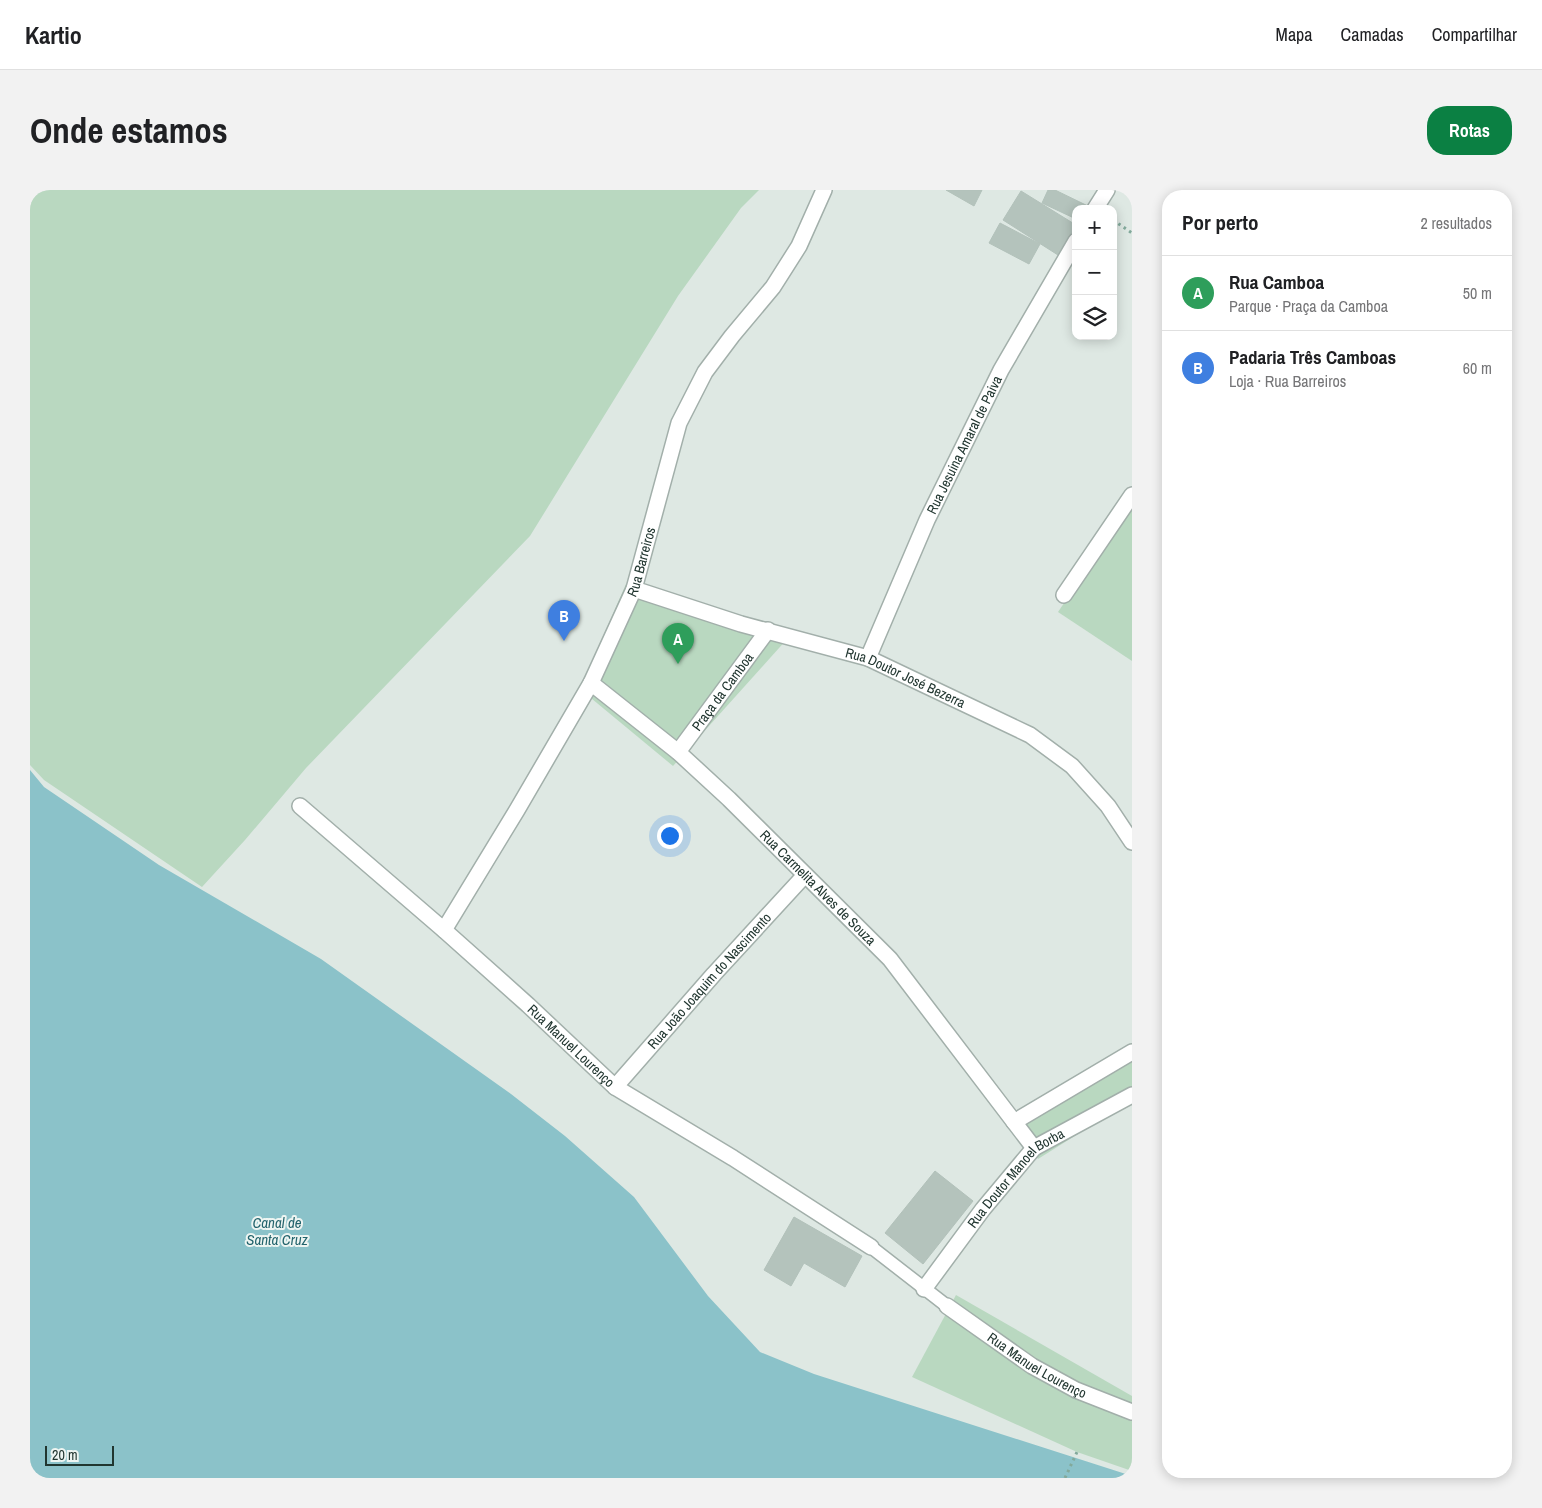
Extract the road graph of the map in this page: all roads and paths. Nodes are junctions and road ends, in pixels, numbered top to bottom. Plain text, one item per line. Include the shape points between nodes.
1 (824, 190) edge
2 (1108, 190) edge
3 (1098, 205) edge
4 (1117, 223) edge
5 (1132, 233) edge
6 (1072, 249) edge
7 (1132, 495) edge
8 (634, 589) junction
9 (1064, 595) dead end
10 (768, 630) junction
11 (868, 658) junction
12 (592, 682) junction
13 (678, 752) junction
14 (300, 806) dead end
15 (1132, 842) edge
16 (805, 875) junction
17 (444, 930) junction
18 (1129, 1059) edge
19 (615, 1087) junction
20 (1132, 1095) edge
21 (1014, 1122) junction
22 (1034, 1148) junction
23 (871, 1248) joint
24 (924, 1289) junction
25 (947, 1306) joint
26 (1132, 1412) edge
27 (1077, 1452) dead end
28 (1065, 1478) edge

1 - 8 street, Rua Barreiros via 799,246 773,287 705,372 679,423
2 - 3 street
4 - 5 path
6 - 11 street, Rua Jesuina Amaral de Paiva via 1000,370 927,520
7 - 9 street
8 - 10 street, Rua Doutor José Bezerra
8 - 12 street, Rua Barreiros
10 - 11 street, Rua Doutor José Bezerra
10 - 13 street, Praça da Camboa
11 - 15 street, Rua Doutor José Bezerra via 1030,735 1072,766 1108,806
12 - 13 street, Rua Carmelita Alves de Souza
12 - 17 street, Rua Barreiros
13 - 16 street, Rua Carmelita Alves de Souza
14 - 17 street, Rua Manuel Lourenço
16 - 19 street, Rua João Joaquim do Nascimento
16 - 21 street, Rua Carmelita Alves de Souza via 890,959
17 - 19 street, Rua Manuel Lourenço
18 - 21 street
19 - 23 street, Rua Manuel Lourenço via 734,1158
20 - 22 street, Rua Doutor Manoel Borba
21 - 22 street, Rua Carmelita Alves de Souza
22 - 24 street, Rua Doutor Manoel Borba via 983,1209
23 - 24 lane
24 - 25 lane
25 - 26 street, Rua Manuel Lourenço via 1032,1366 1076,1390
27 - 28 path

